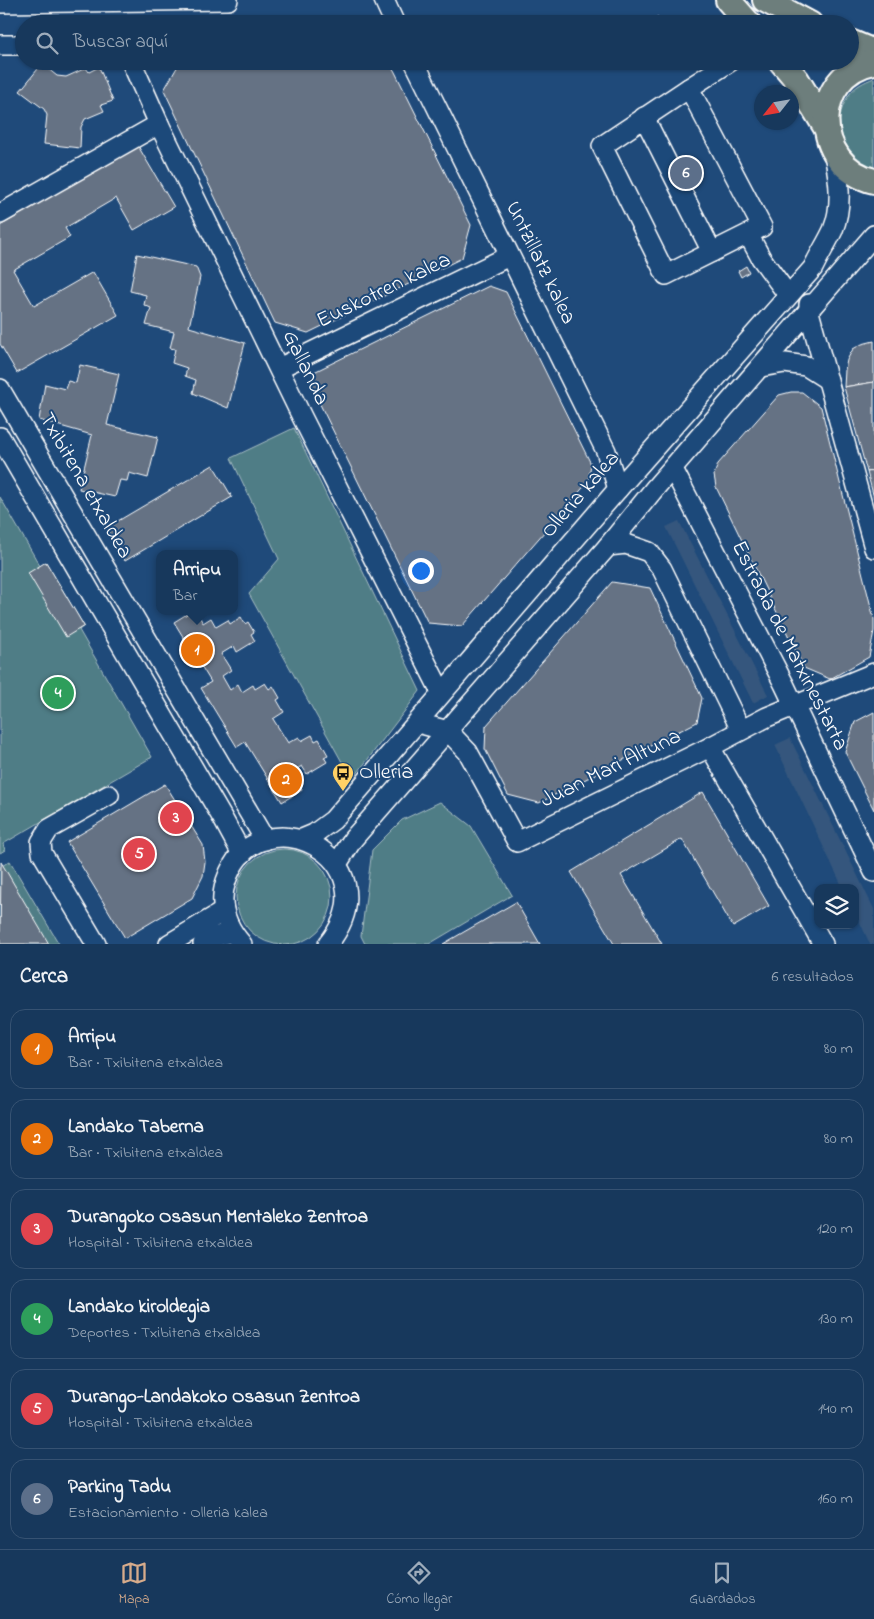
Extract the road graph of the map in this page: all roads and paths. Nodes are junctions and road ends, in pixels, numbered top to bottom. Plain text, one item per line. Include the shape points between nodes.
1 (99, 0) edge
2 (228, 0) edge
3 (384, 0) edge
4 (728, 0) edge
5 (765, 0) edge
6 (0, 3) edge
7 (391, 15) edge
8 (741, 15) edge
9 (793, 15) edge
10 (0, 45) edge
11 (15, 45) edge
12 (859, 46) edge
13 (874, 52) edge
14 (874, 62) edge
15 (859, 67) edge
16 (135, 70) edge
17 (418, 70) edge
18 (717, 70) edge
19 (789, 70) edge
20 (852, 70) edge
21 (688, 88) junction
22 (644, 117) junction
23 (160, 124) junction
24 (825, 126) junction
25 (834, 154) junction
26 (874, 181) edge
27 (0, 214) edge
28 (748, 234) junction
29 (874, 235) edge
30 (712, 252) junction
31 (509, 256) junction
32 (812, 268) junction
33 (788, 295) junction
34 (809, 312) junction
35 (761, 367) junction
36 (279, 368) junction
37 (828, 380) junction
38 (0, 388) edge
39 (0, 437) edge
40 (673, 468) junction
41 (618, 489) junction
42 (608, 546) junction
43 (874, 548) edge
44 (874, 673) edge
45 (441, 692) junction
46 (794, 705) junction
47 (418, 723) junction
48 (740, 730) junction
49 (448, 731) junction
50 (710, 747) junction
51 (109, 795) dead end
52 (302, 839) junction
53 (265, 840) junction
54 (242, 854) junction
55 (336, 864) junction
56 (874, 872) edge
57 (224, 911) junction
58 (237, 938) edge
59 (96, 944) edge
60 (169, 944) edge
61 (203, 944) edge
62 (328, 944) edge
63 (823, 944) edge

1 - 2 street
1 - 6 street
3 - 7 street
4 - 8 main road
5 - 9 main road
10 - 11 street
12 - 13 main road
14 - 15 main road
16 - 23 street, Gallanda
17 - 31 street, Untzillatz kalea
18 - 21 street
19 - 24 main road
20 - 24 main road via 837,85 828,105
21 - 22 street
21 - 28 street via 762,227
22 - 30 street
22 - 30 street via 602,146 666,275
23 - 27 street
23 - 36 street, Gallanda
24 - 25 main road
25 - 26 main road via 863,179
25 - 32 street, Olleria kalea via 839,183 838,209 833,230
28 - 30 street
28 - 33 street
29 - 34 street
31 - 36 street, Euskotren kalea
31 - 41 street, Untzillatz kalea via 606,451
32 - 33 street, Olleria kalea
32 - 34 street
33 - 41 street, Olleria kalea
34 - 35 street
34 - 37 street
35 - 37 street via 785,363 806,366
35 - 40 street
36 - 45 street, Gallanda
37 - 43 street
38 - 53 street, Txibitena etxaldea
39 - 54 street
40 - 42 street
40 - 46 street, Estrada de Matxinestarta
41 - 45 street, Olleria kalea
42 - 48 street via 626,544 649,552 662,569
42 - 49 street
44 - 46 street, Juan Mari Altuna
45 - 47 street, Olleria kalea
46 - 48 street, Juan Mari Altuna
46 - 56 street, Estrada de Matxinestarta
47 - 49 street
47 - 52 street, Olleria kalea via 333,820
48 - 50 street, Juan Mari Altuna
49 - 50 street, Juan Mari Altuna via 468,752 517,842
49 - 55 street via 353,839
50 - 63 street
51 - 59 street via 49,829 41,842 42,854
52 - 53 street
52 - 55 street via 327,853
53 - 54 street
54 - 57 street via 230,870 223,890
55 - 62 street via 344,880 347,897 339,931
57 - 58 street
57 - 60 street
58 - 61 street via 218,936

